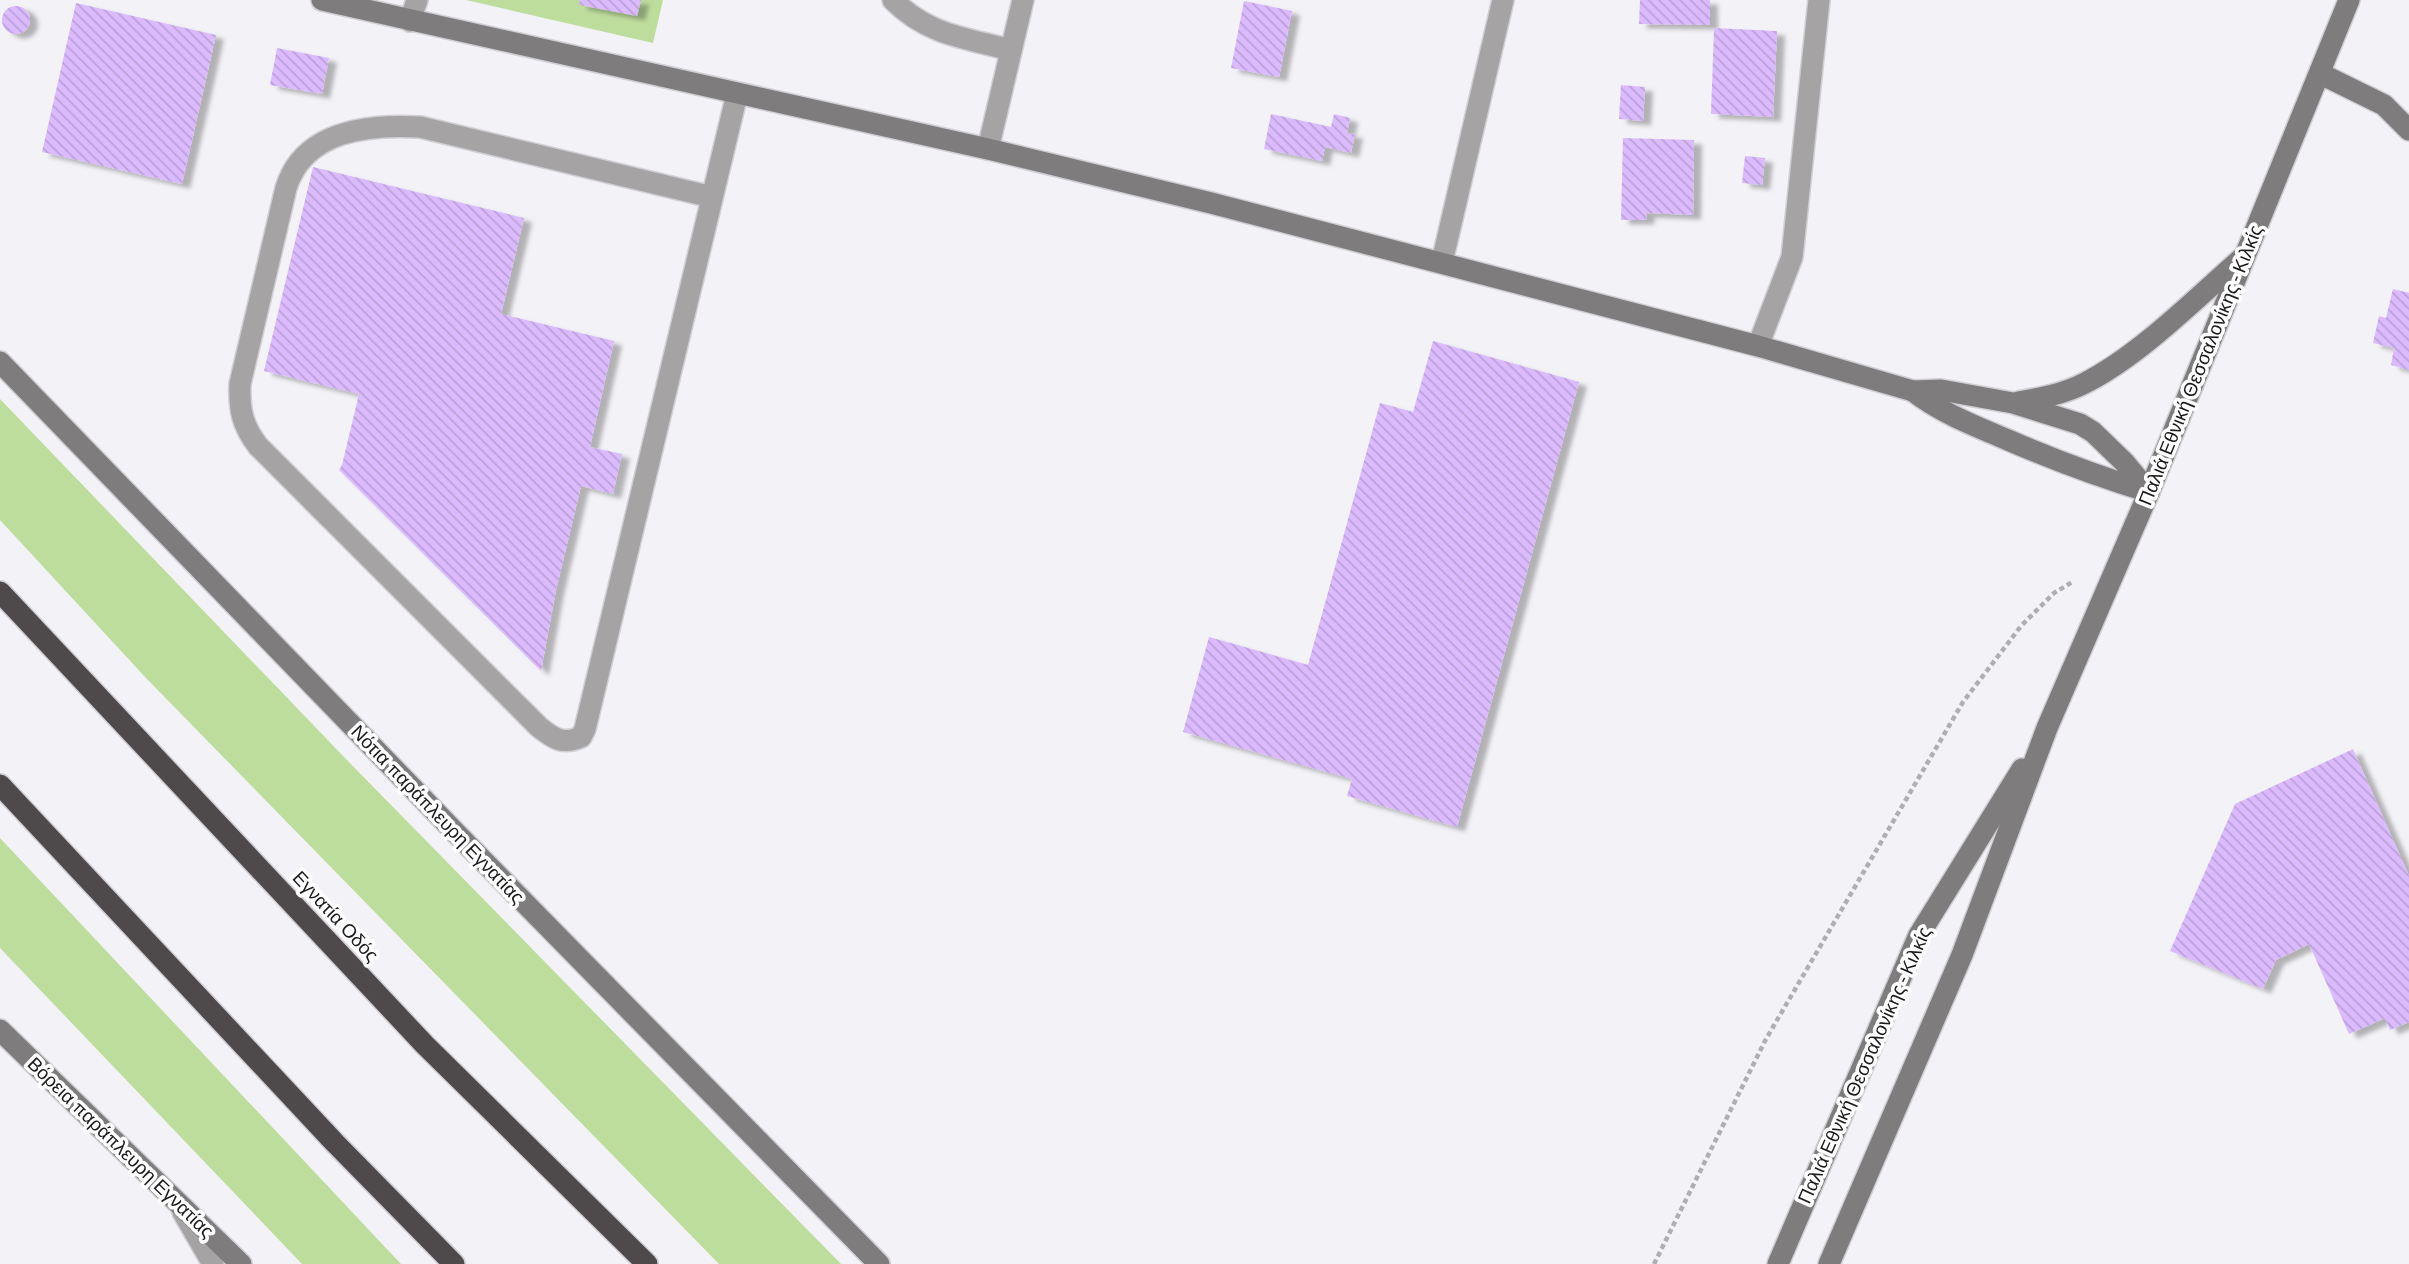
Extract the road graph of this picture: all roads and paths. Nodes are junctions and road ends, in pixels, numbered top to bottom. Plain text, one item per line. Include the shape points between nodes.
1 (322, 0) edge
2 (417, 0) edge
3 (893, 0) edge
4 (1023, 0) edge
5 (1503, 0) edge
6 (1819, 0) edge
7 (2349, 0) edge
8 (410, 21) junction
9 (1011, 50) junction
10 (2321, 74) junction
11 (737, 94) junction
12 (2409, 130) edge
13 (988, 149) junction
14 (712, 197) junction
15 (2245, 255) junction
16 (1442, 262) junction
17 (1758, 346) junction
18 (0, 362) edge
19 (1913, 391) junction
20 (2013, 403) junction
21 (2148, 492) junction
22 (2114, 573) junction
23 (0, 592) edge
24 (2047, 728) junction
25 (0, 785) edge
26 (0, 1030) edge
27 (176, 1201) junction
28 (213, 1264) edge
29 (241, 1264) edge
30 (454, 1264) edge
31 (646, 1264) edge
32 (879, 1264) edge
33 (1654, 1264) edge
34 (1778, 1264) edge
35 (1829, 1264) edge

1 - 8 street
2 - 8 street
3 - 9 street via 933,30
4 - 9 street
5 - 16 street
6 - 17 street via 1792,257
7 - 10 street, Παλιά Εθνική Θεσσαλονίκης - Κιλκίς
8 - 11 street
9 - 13 street
10 - 12 street via 2384,105
10 - 15 street, Παλιά Εθνική Θεσσαλονίκης - Κιλκίς
11 - 13 street
11 - 14 street
13 - 16 street
14 - 14 street via 585,729 582,737 560,740 539,727 258,446 241,419 240,384 286,188 300,159 316,146 359,128 390,125 421,127
15 - 20 street via 2110,368 2061,393
15 - 21 street, Παλιά Εθνική Θεσσαλονίκης - Κιλκίς
16 - 17 street
17 - 19 street
18 - 32 street, Νότια παράπλευρη Εγνατίας
19 - 20 street via 1941,390
19 - 21 street via 1931,406 2046,457
20 - 21 street via 2080,424 2124,462
21 - 22 street, Παλιά Εθνική Θεσσαλονίκης - Κιλκίς
22 - 24 street, Παλιά Εθνική Θεσσαλονίκης - Κιλκίς
22 - 33 path via 2077,580 2054,593 2021,626 1963,702 1766,1039
23 - 31 highway, Εγνατία Οδός via 425,1045
24 - 34 street, Παλιά Εθνική Θεσσαλονίκης - Κιλκίς via 1919,935
24 - 35 street, Παλιά Εθνική Θεσσαλονίκης - Κιλκίς via 1962,955
25 - 30 highway
26 - 27 street, Βόρεια παράπλευρη Εγνατίας
27 - 28 street
27 - 29 street, Βόρεια παράπλευρη Εγνατίας

